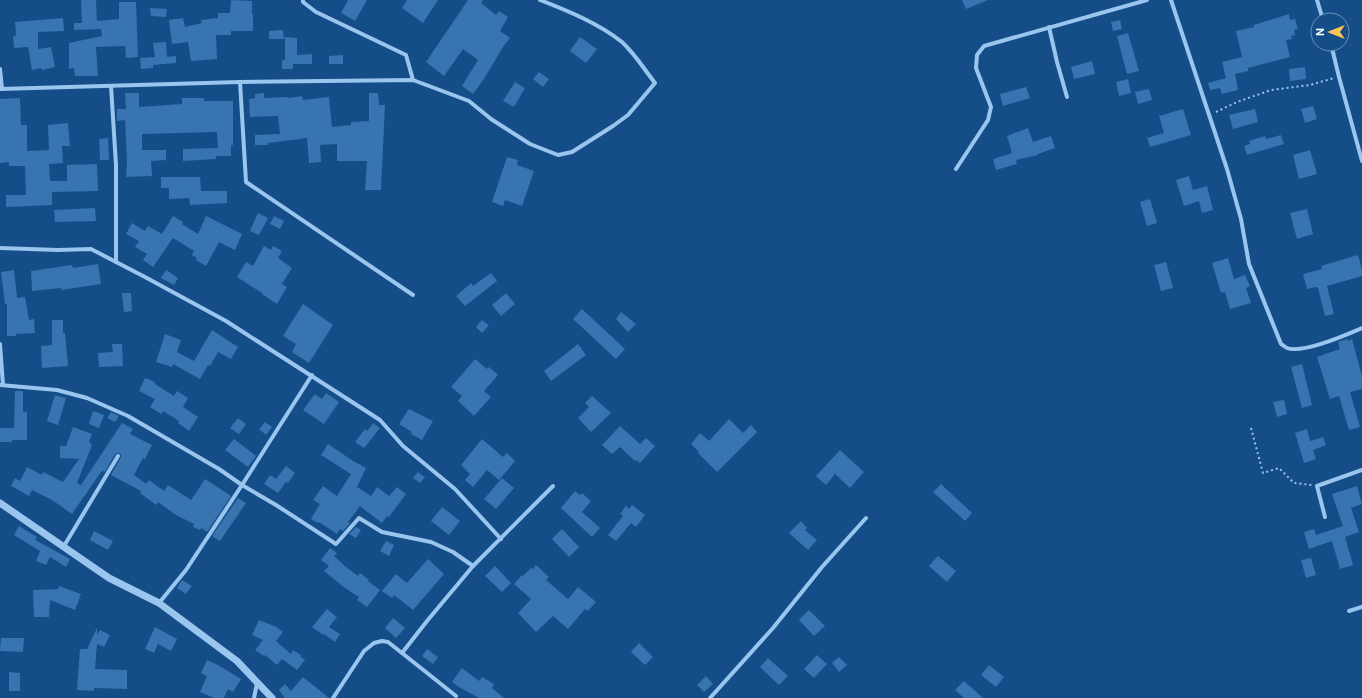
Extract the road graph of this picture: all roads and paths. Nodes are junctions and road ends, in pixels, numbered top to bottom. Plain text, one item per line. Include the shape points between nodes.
1 (303, 0) edge
2 (540, 0) edge
3 (1147, 0) edge
4 (1170, 0) edge
5 (1317, 0) edge
6 (1321, 12) edge
7 (1049, 27) junction
8 (1333, 52) edge
9 (0, 69) edge
10 (1339, 77) junction
11 (413, 80) junction
12 (240, 82) junction
13 (111, 86) junction
14 (1, 89) edge
15 (1067, 97) dead end
16 (1209, 115) junction
17 (1362, 161) edge
18 (956, 169) dead end
19 (0, 248) edge
20 (116, 262) junction
21 (413, 295) dead end
22 (1362, 328) edge
23 (0, 344) edge
24 (312, 375) junction
25 (2, 385) edge
26 (1251, 428) dead end
27 (118, 456) dead end
28 (1362, 470) edge
29 (242, 485) junction
30 (553, 486) dead end
31 (1317, 486) junction
32 (0, 503) edge
33 (1325, 517) dead end
34 (866, 518) dead end
35 (501, 539) junction
36 (64, 546) junction
37 (473, 566) junction
38 (159, 604) junction
39 (1362, 607) edge
40 (1349, 611) dead end
41 (402, 653) junction
42 (257, 683) junction
43 (456, 696) dead end
44 (254, 698) edge
45 (272, 698) edge
46 (333, 698) edge
47 (710, 698) edge

1 - 11 street via 316,12 406,55
2 - 11 street via 570,11 622,42 655,83 628,115 572,152 558,155 530,144 491,119 469,101
3 - 7 street
4 - 16 street
5 - 6 street
7 - 15 street
7 - 18 street via 984,46 977,55 976,68 991,107 988,120
8 - 10 street
9 - 14 street
10 - 16 path via 1310,85 1271,90
10 - 17 street
11 - 12 street
12 - 13 street
12 - 21 street via 246,182
13 - 14 street
13 - 20 street via 116,165
16 - 22 street via 1241,219 1249,264 1282,344 1287,348 1315,346
19 - 20 street via 91,249
20 - 24 street via 226,321
23 - 25 street
24 - 29 street
24 - 35 street via 380,420 403,446 455,489
25 - 29 street via 56,390 87,398 140,423
26 - 31 path via 1263,474 1279,468 1294,483
27 - 36 street
28 - 31 street
29 - 37 street via 336,544 359,518 382,532 431,542 453,552
29 - 38 street via 186,570
30 - 35 street
31 - 33 street
32 - 36 street
34 - 47 street
35 - 37 street
36 - 38 street via 109,578
37 - 41 street
38 - 42 street via 237,661
39 - 40 street
41 - 43 street
41 - 46 street via 388,642 374,643 364,652
42 - 44 street
42 - 45 street

